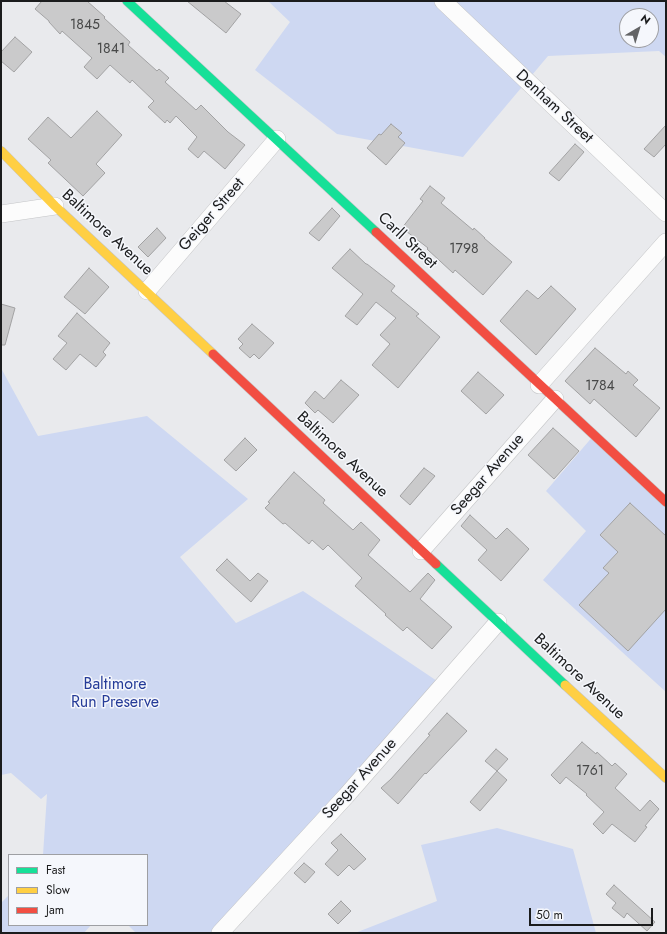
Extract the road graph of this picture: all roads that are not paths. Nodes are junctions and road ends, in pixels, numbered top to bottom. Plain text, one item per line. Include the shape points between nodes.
1 (127, 1) edge
2 (443, 1) edge
3 (276, 140) junction
4 (1, 151) edge
5 (55, 206) junction
6 (666, 212) edge
7 (1, 214) edge
8 (666, 242) edge
9 (147, 291) junction
10 (539, 385) junction
11 (555, 399) junction
12 (666, 502) edge
13 (421, 551) junction
14 (498, 622) junction
15 (666, 778) edge
16 (220, 933) edge

1 - 3 street, Carll Street
2 - 6 street, Denham Street
3 - 9 street, Geiger Street
3 - 10 street, Carll Street
4 - 5 street, Baltimore Avenue
5 - 7 street
5 - 9 street, Baltimore Avenue
8 - 10 street
9 - 13 street, Baltimore Avenue
10 - 11 street, Carll Street
11 - 12 street, Carll Street
11 - 13 street, Seegar Avenue
13 - 14 street, Baltimore Avenue
14 - 15 street, Baltimore Avenue
14 - 16 street, Seegar Avenue via 346,796

